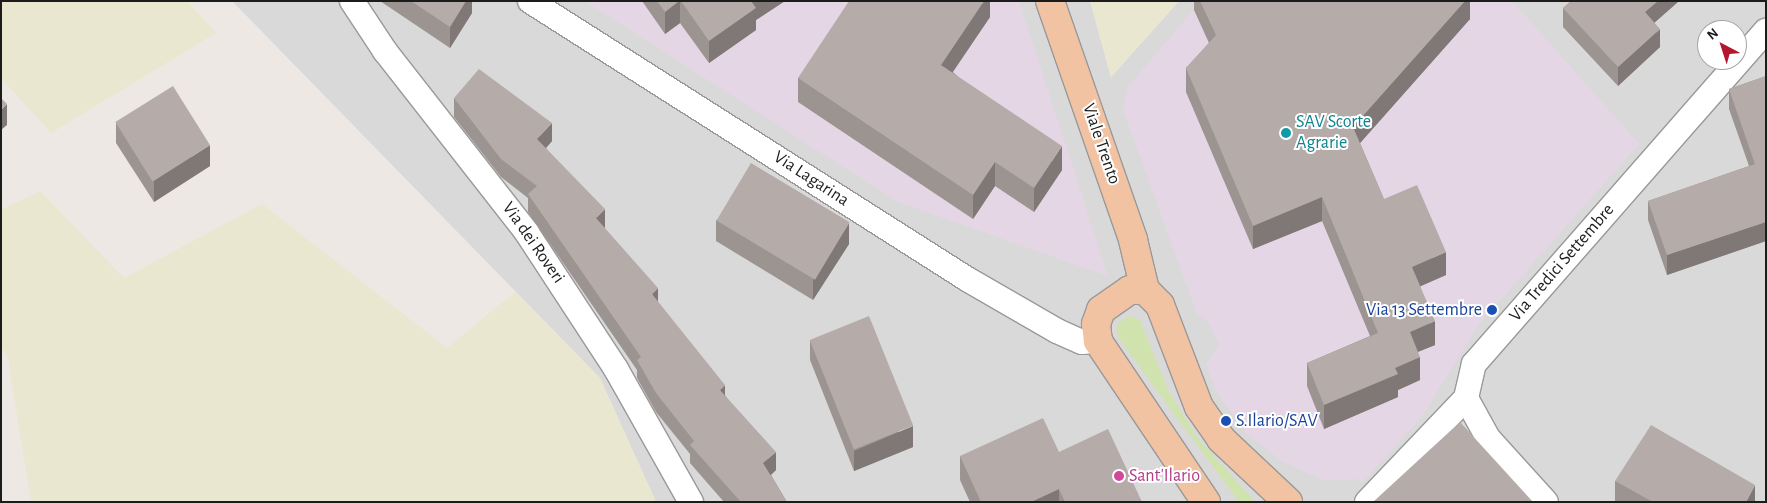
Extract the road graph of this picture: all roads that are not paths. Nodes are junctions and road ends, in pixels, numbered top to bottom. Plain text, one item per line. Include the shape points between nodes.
1 (352, 1) edge
2 (530, 1) edge
3 (1050, 1) edge
4 (1766, 31) edge
5 (1144, 290) junction
6 (1098, 341) junction
7 (1466, 398) junction
8 (1366, 500) edge
9 (690, 502) edge
10 (1206, 502) edge
11 (1288, 502) edge
12 (1546, 502) edge

1 - 9 street, Via dei Roveri via 385,51 543,256 616,369
2 - 6 street, Via Lagarina via 967,279 1057,331 1082,342
3 - 5 main road, Viale Trento via 1133,240
4 - 7 street, Via Tredici Settembre via 1474,364
5 - 6 main road via 1130,290 1101,310 1096,324
5 - 11 main road via 1160,305 1210,423 1236,455
6 - 10 main road
7 - 8 street
7 - 12 street via 1488,438

